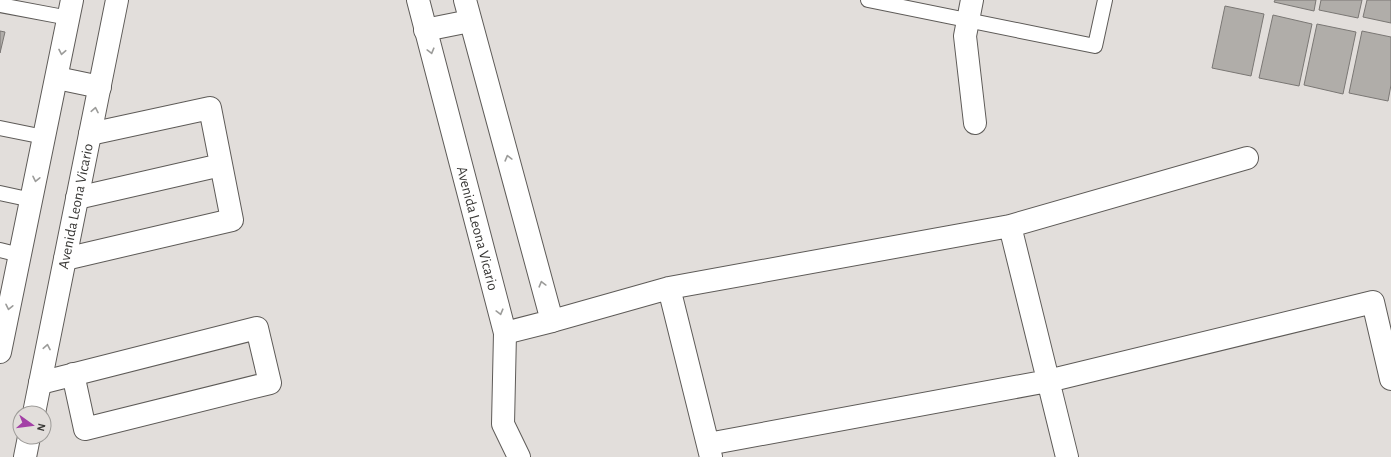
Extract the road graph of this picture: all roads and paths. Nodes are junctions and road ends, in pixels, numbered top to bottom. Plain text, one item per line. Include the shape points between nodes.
1 (117, 0) edge
2 (418, 0) edge
3 (868, 0) edge
4 (1105, 0) edge
5 (0, 5) edge
6 (70, 9) edge
7 (468, 10) edge
8 (970, 10) edge
9 (425, 30) junction
10 (57, 78) junction
11 (100, 87) junction
12 (974, 123) dead end
13 (0, 128) edge
14 (90, 134) junction
15 (44, 137) junction
16 (1247, 158) dead end
17 (221, 165) junction
18 (0, 193) edge
19 (77, 198) junction
20 (32, 200) junction
21 (1010, 226) junction
22 (10, 252) edge
23 (65, 259) junction
24 (669, 288) junction
25 (552, 321) junction
26 (505, 333) junction
27 (0, 352) edge
28 (74, 374) junction
29 (1391, 379) edge
30 (1048, 381) junction
31 (40, 383) junction
32 (36, 405) edge
33 (27, 445) edge
34 (709, 450) edge
35 (25, 457) edge
36 (519, 457) edge
37 (1067, 457) edge

1 - 11 street, Avenida Leona Vicario
2 - 9 street, Avenida Leona Vicario
3 - 8 lane
4 - 8 lane via 1095,46
5 - 6 lane
6 -> 10 street
7 - 9 street
25 -> 7 street
8 - 12 street via 965,36
9 -> 26 street, Avenida Leona Vicario
10 - 11 street
10 - 15 street
14 -> 11 street, Avenida Leona Vicario
13 - 15 lane
14 - 17 street via 210,108
14 - 19 street, Avenida Leona Vicario
15 -> 20 street
16 - 21 street
17 - 19 street
17 - 23 street via 232,220
18 - 20 lane
19 - 23 street, Avenida Leona Vicario
20 - 22 street
21 - 24 street
21 - 30 street
22 -> 27 street
31 -> 23 street, Avenida Leona Vicario
24 - 25 street
24 - 34 street
25 - 26 street
26 - 36 street, Avenida Leona Vicario via 503,424
28 - 28 street via 257,328 270,383 85,429
28 - 31 street
29 - 30 street via 1373,302
30 - 34 street
30 - 37 street
31 - 32 street, Avenida Leona Vicario
33 - 35 street

